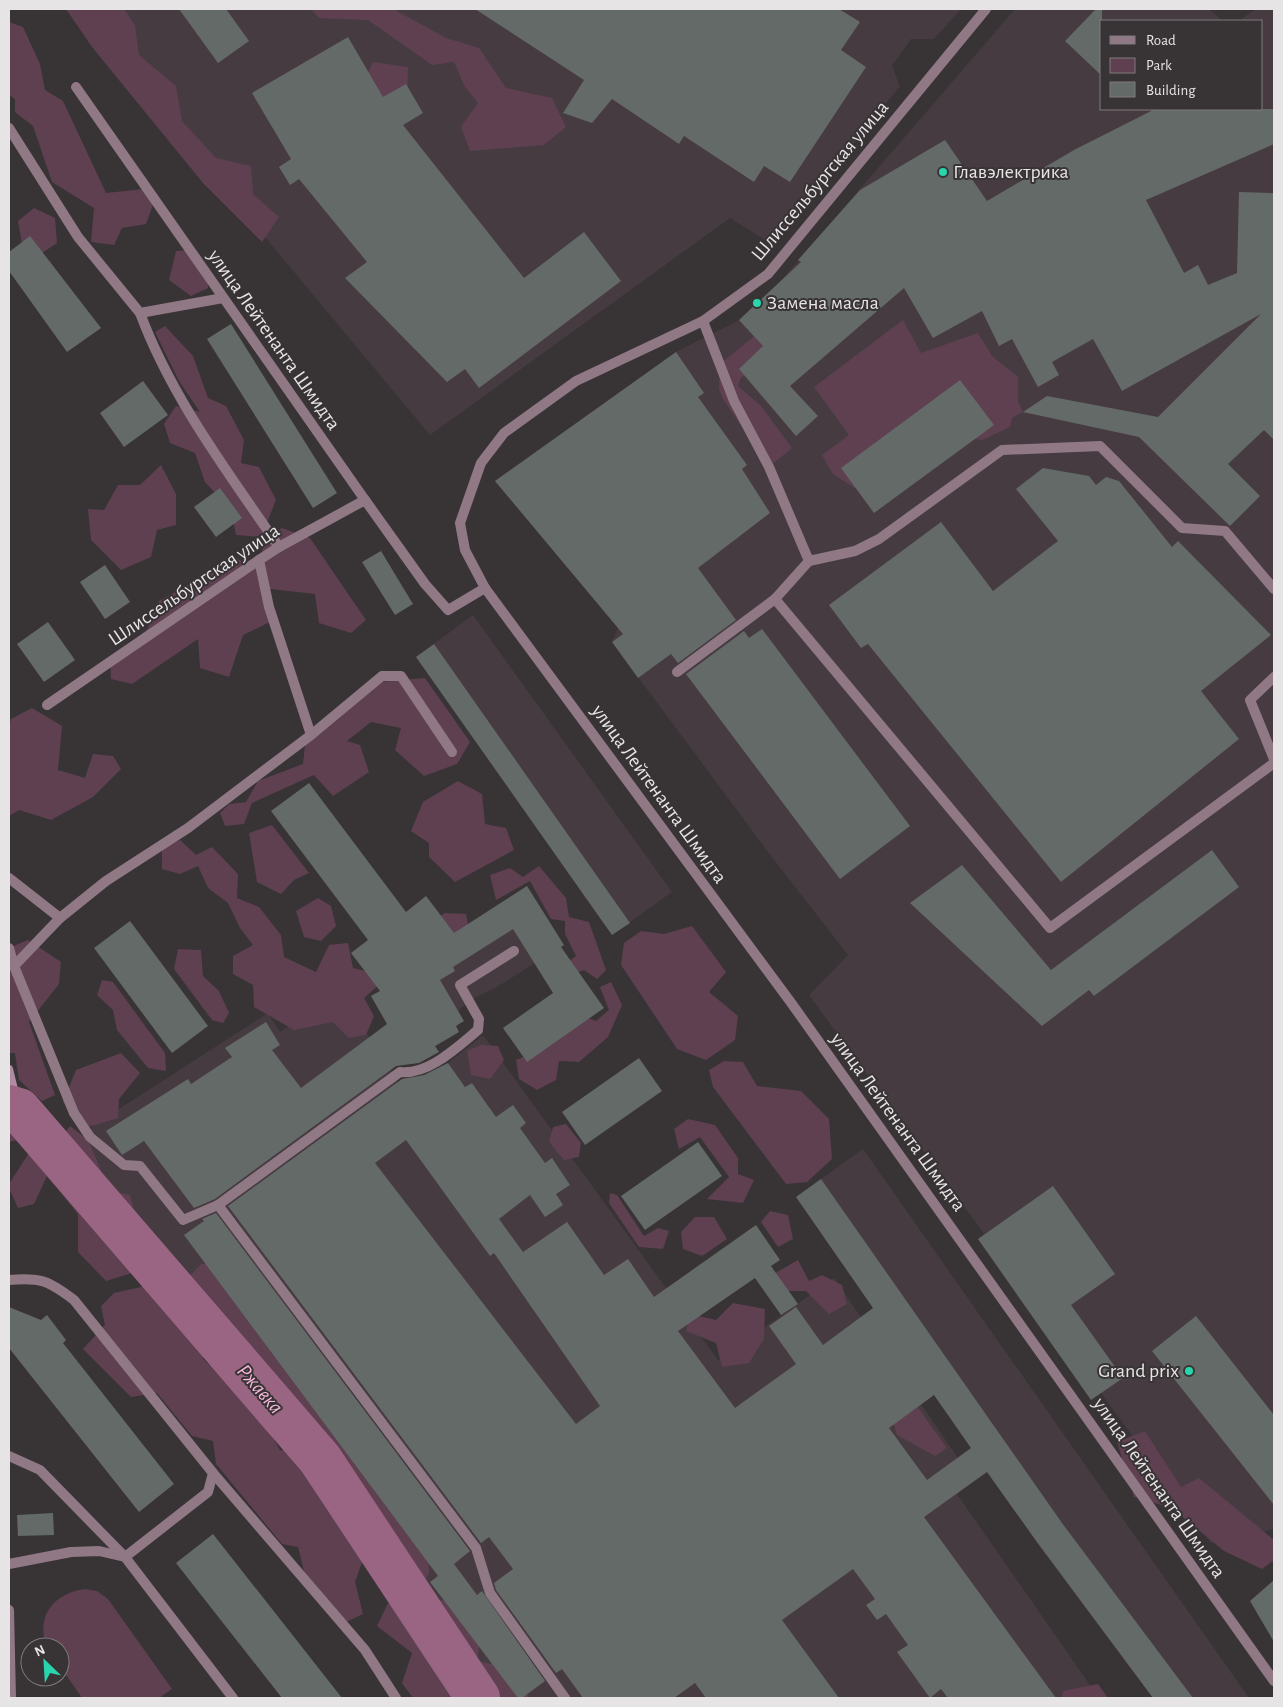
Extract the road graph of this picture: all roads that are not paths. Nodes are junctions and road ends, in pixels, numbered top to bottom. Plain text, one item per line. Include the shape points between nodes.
1 (986, 9) edge
2 (76, 87) dead end
3 (9, 128) edge
4 (223, 298) junction
5 (140, 313) junction
6 (703, 321) junction
7 (365, 500) junction
8 (279, 547) junction
9 (259, 560) junction
10 (809, 561) junction
11 (485, 588) junction
12 (1274, 589) edge
13 (775, 599) junction
14 (677, 672) dead end
15 (1274, 676) edge
16 (47, 705) dead end
17 (311, 735) junction
18 (452, 752) dead end
19 (1274, 759) edge
20 (1274, 764) edge
21 (9, 878) edge
22 (60, 918) junction
23 (9, 948) edge
24 (514, 951) dead end
25 (14, 966) junction
26 (218, 1205) junction
27 (9, 1280) edge
28 (9, 1456) edge
29 (213, 1473) junction
30 (125, 1557) junction
31 (9, 1564) edge
32 (9, 1610) edge
33 (1274, 1682) edge
34 (11, 1698) edge
35 (233, 1698) edge
36 (396, 1698) edge
37 (565, 1698) edge

1 - 6 street, Шлиссельбургская улица via 768,274
2 - 4 street, улица Лейтенанта Шмидта
3 - 5 street via 78,237
4 - 5 street
4 - 7 street, улица Лейтенанта Шмидта
5 - 8 street via 153,347 194,423
6 - 10 street via 734,401 769,467
6 - 11 street, Шлиссельбургская улица via 576,381 504,433 481,464 460,524 465,550
7 - 8 street, Шлиссельбургская улица
7 - 11 street, улица Лейтенанта Шмидта via 425,584 448,610
8 - 9 street, Шлиссельбургская улица
9 - 16 street, Шлиссельбургская улица
9 - 17 street via 269,608
10 - 12 street via 855,551 879,539 1002,450 1100,446 1182,528 1225,531
10 - 13 street
11 - 33 street, улица Лейтенанта Шмидта via 792,1004
13 - 14 street
13 - 20 street via 1050,928
15 - 19 street via 1250,700
17 - 18 street via 382,676 401,676
17 - 22 street via 188,828 106,881
21 - 22 street
22 - 25 street
23 - 25 street
24 - 26 street via 460,985 480,1019 478,1030 449,1054 413,1073 400,1072
25 - 26 street via 74,1113 90,1137 124,1165 140,1166 182,1220
26 - 37 street via 476,1548 490,1593
27 - 29 street via 33,1278 54,1285 74,1300
28 - 30 street via 40,1470
29 - 30 street via 208,1492
29 - 36 street via 365,1650
30 - 31 street via 99,1551 71,1552
30 - 35 street
32 - 34 street

